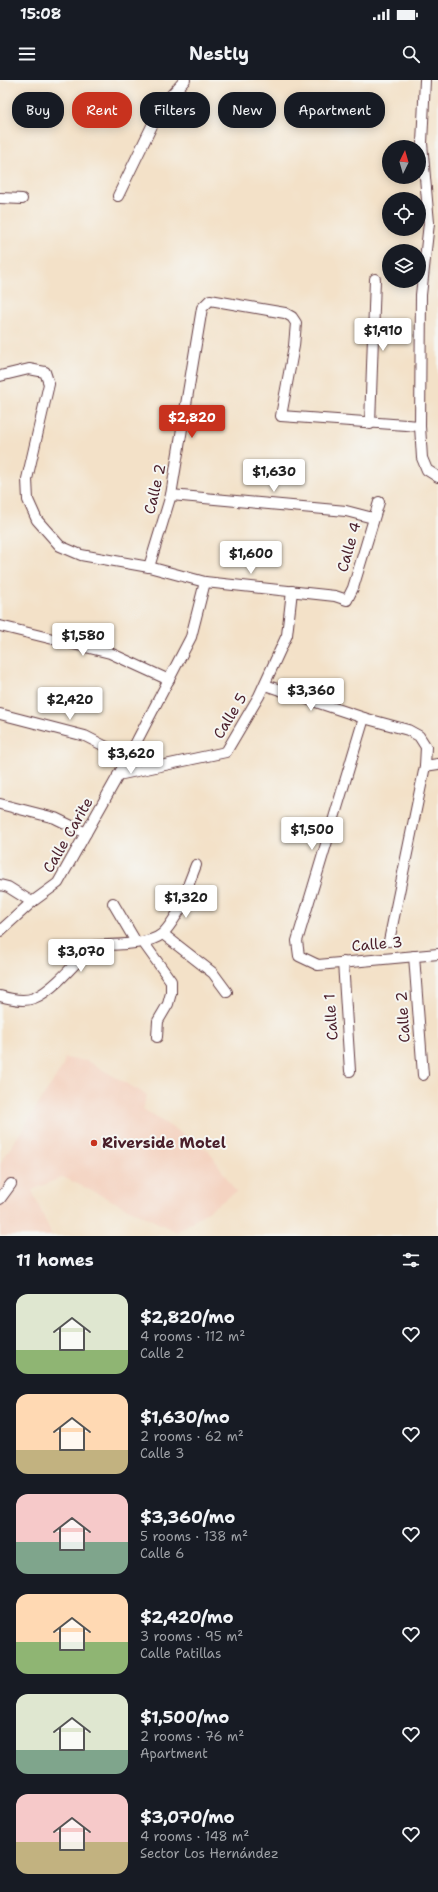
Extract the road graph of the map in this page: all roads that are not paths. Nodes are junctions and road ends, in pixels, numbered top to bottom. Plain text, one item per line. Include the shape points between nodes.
1 (185, 80) edge
2 (425, 80) edge
3 (118, 196) dead end
4 (0, 198) edge
5 (22, 199) dead end
6 (375, 279) dead end
7 (0, 376) edge
8 (370, 424) junction
9 (420, 426) junction
10 (438, 477) edge
11 (171, 495) junction
12 (379, 502) dead end
13 (373, 518) junction
14 (149, 567) junction
15 (205, 582) junction
16 (292, 591) junction
17 (0, 626) edge
18 (169, 680) junction
19 (265, 685) junction
20 (0, 714) edge
21 (364, 718) junction
22 (128, 758) junction
23 (438, 764) edge
24 (425, 766) junction
25 (118, 775) junction
26 (0, 804) edge
27 (86, 833) junction
28 (196, 865) dead end
29 (0, 885) edge
30 (187, 898) junction
31 (206, 898) dead end
32 (32, 902) junction
33 (113, 903) dead end
34 (0, 931) edge
35 (163, 934) junction
36 (389, 941) dead end
37 (140, 942) junction
38 (438, 954) edge
39 (414, 956) junction
40 (343, 962) junction
41 (227, 992) dead end
42 (0, 996) edge
43 (157, 1037) dead end
44 (350, 1070) dead end
45 (423, 1075) dead end
46 (11, 1184) dead end
47 (0, 1199) edge

1 - 3 street via 162,105
2 - 9 street via 422,143 429,223 421,296
4 - 5 street
6 - 8 street
7 - 14 street via 29,369 45,372 49,384 27,479 28,500 37,520 60,546 81,555
8 - 9 street
8 - 11 street, Calle 2 via 280,416 296,323 285,313 210,300 202,308
9 - 10 street via 422,458 427,470
11 - 13 street via 346,511
11 - 14 street, Calle 2
12 - 13 street, Calle 4
13 - 16 street, Calle 4 via 353,588 347,600 335,596
14 - 15 street
15 - 16 street
15 - 18 street, Calle Carite via 191,636
16 - 19 street, Calle 5 via 288,635
17 - 18 street via 110,653
18 - 22 street, Calle Carite
19 - 21 street
19 - 25 street, Calle 5 via 226,752
20 - 22 street via 85,736
21 - 24 street via 408,730 419,736 426,747
21 - 40 street, Calle 3 via 297,941 299,956 318,965
22 - 25 street, Calle Carite
23 - 24 street
24 - 36 street
25 - 27 street, Calle Carite
26 - 27 street via 55,818
27 - 32 street, Calle Carite via 58,883
28 - 30 street via 189,883
29 - 32 street
30 - 31 street
30 - 35 street
32 - 34 street, Calle Carite
33 - 37 street
35 - 37 street
35 - 41 street via 213,973
37 - 42 street via 92,946 56,983 33,998 13,1000
37 - 43 street via 170,981 171,993 158,1021
38 - 39 street, Calle 3
39 - 40 street, Calle 3
39 - 45 street, Calle 2
40 - 44 street, Calle 1
46 - 47 street

